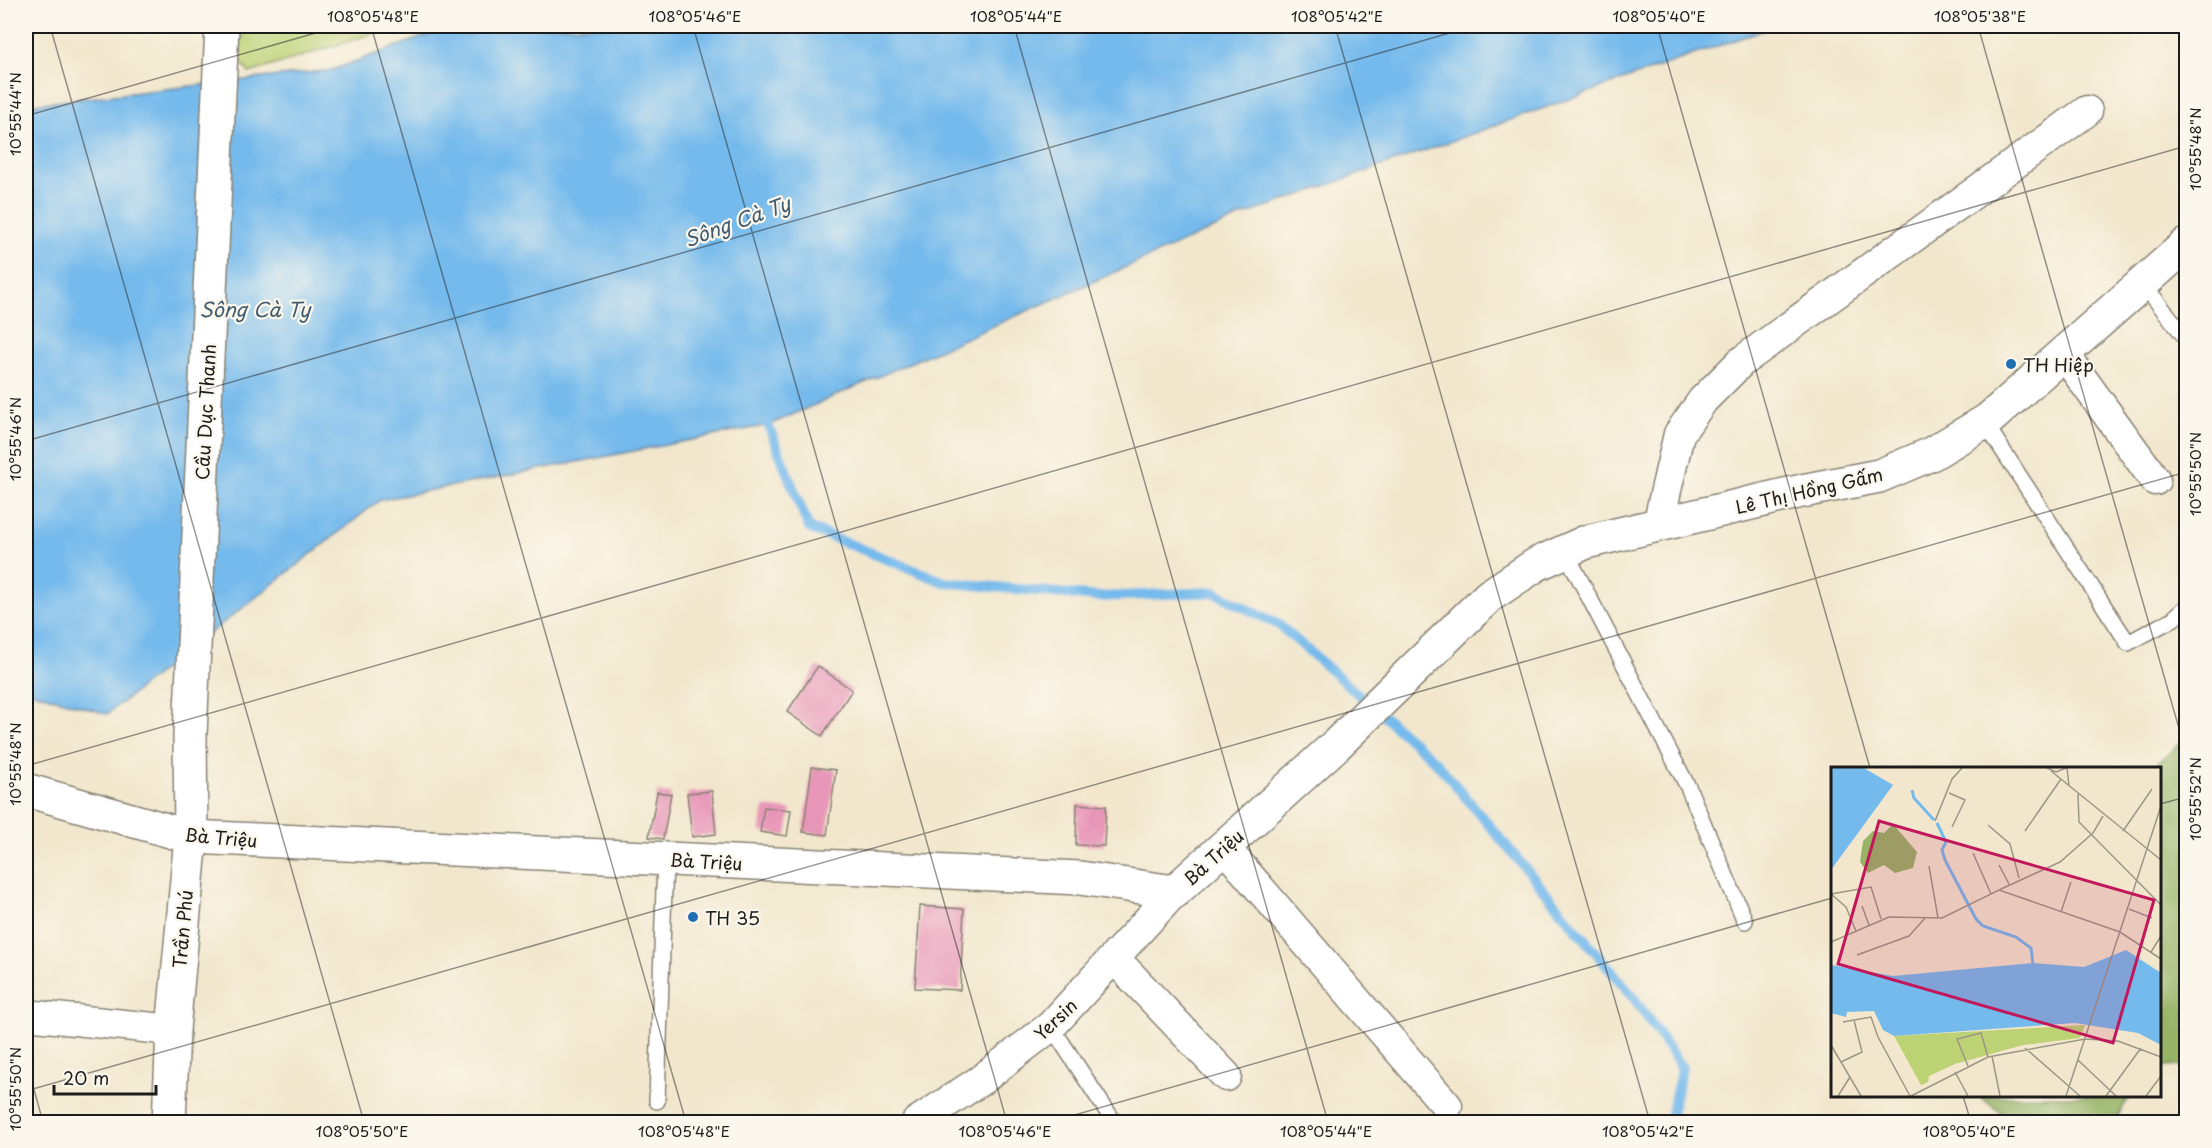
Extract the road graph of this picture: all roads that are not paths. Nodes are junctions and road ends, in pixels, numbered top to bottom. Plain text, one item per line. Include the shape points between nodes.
1 (222, 40) edge
2 (2087, 111) dead end
3 (2187, 245) edge
4 (2143, 284) junction
5 (2187, 338) edge
6 (2064, 354) junction
7 (1985, 423) junction
8 (2155, 480) dead end
9 (1658, 525) junction
10 (1565, 551) junction
11 (2187, 607) edge
12 (1406, 679) joint
13 (190, 735) joint
14 (26, 790) edge
15 (191, 837) junction
16 (1224, 847) junction
17 (665, 859) junction
18 (1174, 892) junction
19 (1745, 921) dead end
20 (1114, 958) junction
21 (26, 1016) edge
22 (1051, 1026) junction
23 (173, 1030) junction
24 (1226, 1076) dead end
25 (657, 1101) dead end
26 (1447, 1106) dead end
27 (169, 1122) edge
28 (917, 1122) edge
29 (1114, 1122) edge

1 - 13 street, Cầu Dục Thanh
2 - 9 street via 1741,362 1703,400 1679,434
3 - 4 street, Lê Thị Hồng Gấm
4 - 5 lane
4 - 6 street, Lê Thị Hồng Gấm
6 - 7 street, Lê Thị Hồng Gấm
6 - 8 street
7 - 9 street, Lê Thị Hồng Gấm via 1931,454 1879,476
7 - 11 lane via 2128,643
9 - 10 street, Lê Thị Hồng Gấm via 1586,542
10 - 12 street, Lê Thị Hồng Gấm via 1537,564 1490,596
10 - 19 lane via 1688,787
12 - 16 street, Bà Triệu
13 - 15 street, Trần Phú
14 - 15 street, Bà Triệu
15 - 17 street, Bà Triệu
15 - 23 street, Trần Phú
16 - 18 street, Bà Triệu
16 - 26 street
17 - 18 street, Bà Triệu via 1080,878
17 - 25 lane
18 - 20 street, Yersin
20 - 22 street, Yersin
20 - 24 street
21 - 23 street
22 - 28 street, Yersin via 981,1080
22 - 29 lane
23 - 27 street, Trần Phú

